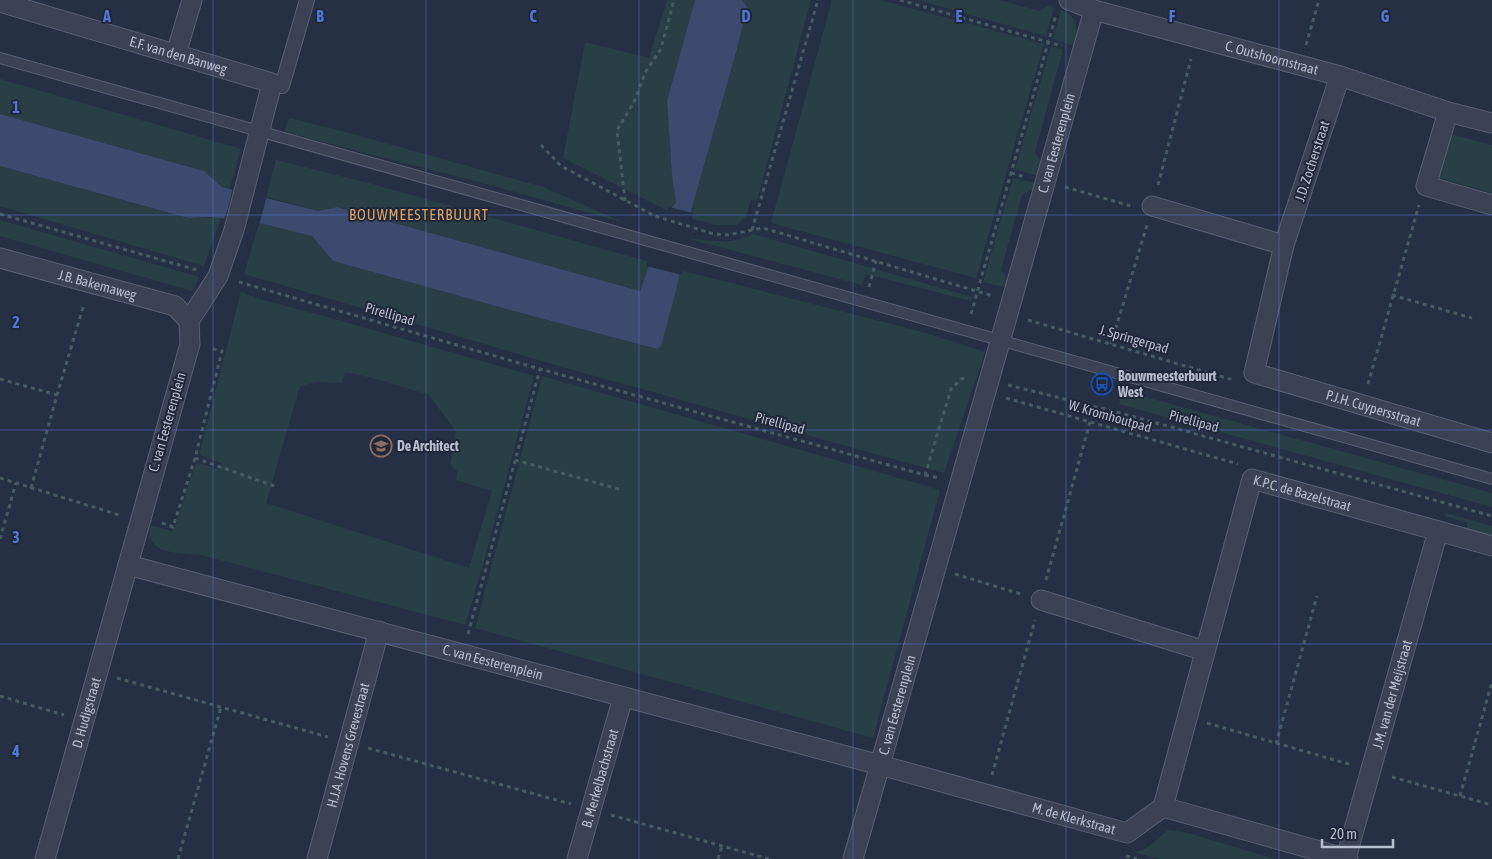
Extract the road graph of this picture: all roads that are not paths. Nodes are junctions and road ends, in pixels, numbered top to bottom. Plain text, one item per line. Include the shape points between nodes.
1 (192, 0) edge
2 (307, 0) edge
3 (0, 2) edge
4 (1063, 4) edge
5 (1094, 10) junction
6 (176, 54) junction
7 (0, 58) edge
8 (1340, 76) junction
9 (277, 84) junction
10 (1448, 112) junction
11 (1492, 124) edge
12 (259, 131) junction
13 (1492, 205) edge
14 (1152, 206) dead end
15 (1284, 245) junction
16 (0, 258) edge
17 (189, 321) junction
18 (1001, 340) junction
19 (1254, 373) joint
20 (1492, 443) edge
21 (1492, 479) edge
22 (1438, 531) junction
23 (1492, 546) edge
24 (128, 565) junction
25 (1041, 600) road end
26 (379, 632) junction
27 (1205, 651) junction
28 (623, 697) junction
29 (880, 765) junction
30 (1163, 807) junction
31 (45, 859) edge
32 (317, 859) edge
33 (577, 859) edge
34 (853, 859) edge
35 (1347, 859) edge

1 - 6 street
2 - 9 street
3 - 6 street, E.F. van den Banweg
4 - 5 street
5 - 8 street, C. Outshoornstraat
5 - 18 street, C. van Eesterenplein
6 - 9 street, E.F. van den Banweg
7 - 12 lane
8 - 10 street, C. Outshoornstraat
8 - 15 street, J.D. Zocherstraat
9 - 12 street
10 - 11 street, C. Outshoornstraat
10 - 13 street via 1426,186
12 - 17 street via 234,230 218,276
12 - 18 lane
14 - 15 street
15 - 19 street, J.D. Zocherstraat
16 - 17 street, J.B. Bakemaweg via 175,306
17 - 24 street, C. van Eesterenplein via 190,344
18 - 21 lane
18 - 29 street, C. van Eesterenplein
19 - 20 street, P.J.H. Cuypersstraat
22 - 23 street, K.P.C. de Bazelstraat
22 - 27 street, K.P.C. de Bazelstraat via 1252,479
22 - 35 street, J.M. van der Meijstraat
24 - 26 street, C. van Eesterenplein
24 - 31 street, D. Hudigstraat
25 - 27 street
26 - 28 street, C. van Eesterenplein
26 - 32 street, H.J.A. Hovens Grevestraat
27 - 30 street, K.P.C. de Bazelstraat
28 - 29 street, C. van Eesterenplein
28 - 33 street, B. Merkelbachstraat
29 - 30 street, M. de Klerkstraat via 1127,832
29 - 34 street
30 - 35 street

